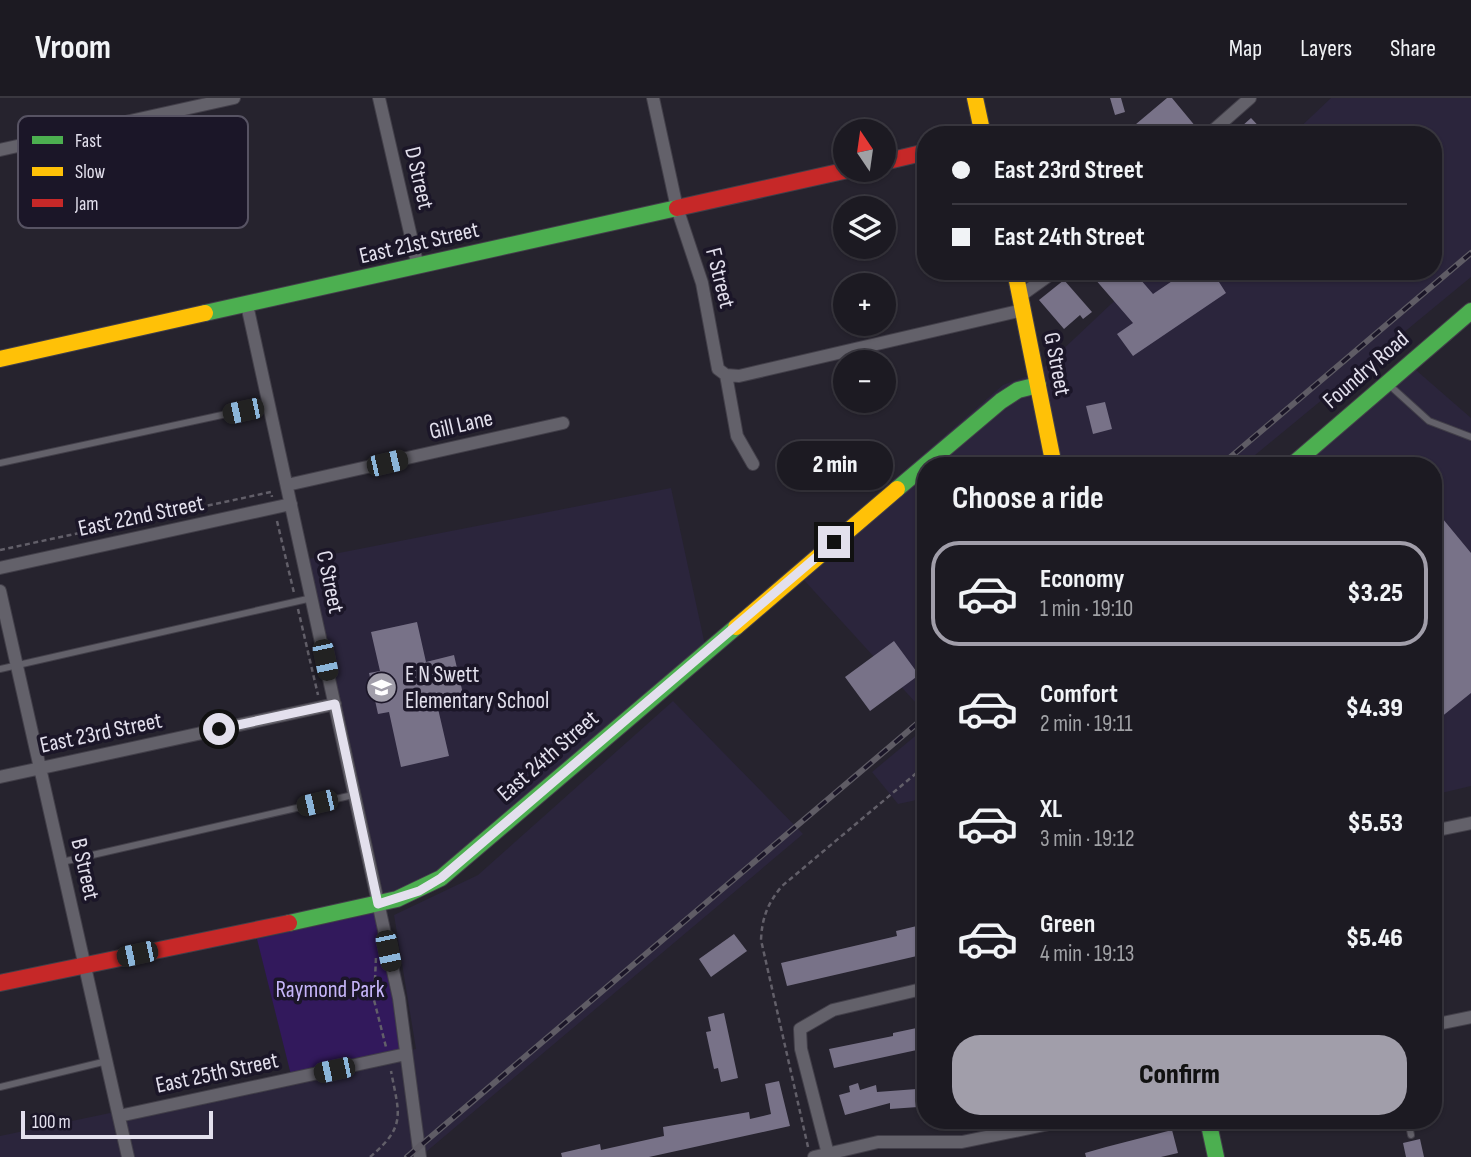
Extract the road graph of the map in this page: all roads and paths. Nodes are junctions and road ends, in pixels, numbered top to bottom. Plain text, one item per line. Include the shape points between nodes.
1 (234, 98) edge
2 (379, 98) edge
3 (653, 98) edge
4 (975, 98) edge
5 (1250, 98) edge
6 (153, 116) edge
7 (982, 126) edge
8 (1218, 126) edge
9 (18, 146) edge
10 (0, 150) edge
11 (917, 154) edge
12 (896, 159) edge
13 (833, 173) edge
14 (677, 208) junction
15 (418, 267) junction
16 (1017, 280) edge
17 (1045, 280) edge
18 (1021, 303) junction
19 (247, 304) junction
20 (1471, 311) edge
21 (0, 359) edge
22 (726, 375) junction
23 (1386, 382) junction
24 (1038, 385) junction
25 (270, 405) junction
26 (562, 423) dead end
27 (1471, 437) edge
28 (935, 457) edge
29 (1052, 457) edge
30 (1301, 457) edge
31 (0, 463) edge
32 (753, 464) dead end
33 (917, 473) edge
34 (287, 485) junction
35 (291, 504) junction
36 (274, 508) junction
37 (0, 550) edge
38 (0, 568) edge
39 (0, 591) edge
40 (312, 598) junction
41 (296, 602) junction
42 (17, 665) junction
43 (0, 669) edge
44 (328, 706) junction
45 (41, 768) junction
46 (917, 773) edge
47 (0, 777) edge
48 (354, 794) junction
49 (1471, 823) edge
50 (1442, 829) edge
51 (62, 862) junction
52 (378, 904) junction
53 (376, 953) dead end
54 (86, 964) junction
55 (0, 983) edge
56 (917, 990) edge
57 (1471, 1017) edge
58 (1442, 1023) edge
59 (406, 1054) junction
60 (388, 1058) junction
61 (107, 1061) junction
62 (0, 1087) edge
63 (119, 1116) junction
64 (1025, 1129) edge
65 (1210, 1129) edge
66 (1410, 1129) edge
67 (1411, 1135) dead end
68 (828, 1154) junction
69 (128, 1157) edge
70 (370, 1157) edge
71 (420, 1157) edge
72 (812, 1157) edge
73 (1216, 1157) edge

1 - 6 street
2 - 15 street, D Street
3 - 14 street, F Street
4 - 7 street
5 - 8 street
9 - 10 street
11 - 12 street
13 - 14 street, East 21st Street
14 - 15 street, East 21st Street
14 - 22 street, F Street via 702,283 718,369
15 - 19 street, East 21st Street
16 - 18 street, G Street
17 - 18 street
18 - 22 street via 739,376
18 - 24 street, G Street
19 - 21 street, East 21st Street
19 - 25 street, C Street
20 - 23 street, Foundry Road
22 - 32 street, F Street via 737,436
23 - 27 lane via 1429,421
23 - 30 street, Foundry Road
24 - 28 street, East 24th Street via 1001,401
24 - 29 street, G Street
25 - 31 lane
25 - 34 street, C Street
26 - 34 street, Gill Lane
33 - 52 street, East 24th Street via 441,878 419,891
34 - 35 street, C Street
35 - 36 street, East 22nd Street
35 - 40 street, C Street
36 - 37 path via 271,492
36 - 38 street, East 22nd Street
36 - 41 path
39 - 42 street, B Street
40 - 41 lane
40 - 44 street, C Street
41 - 42 lane
41 - 44 path
42 - 43 lane
42 - 45 street, B Street
44 - 45 street, East 23rd Street
44 - 48 street, C Street
45 - 47 street, East 23rd Street
45 - 51 street, B Street
46 - 72 path via 782,886 768,903 761,923 761,940
48 - 51 lane
48 - 52 street, C Street
49 - 50 street
51 - 54 street, B Street
52 - 54 street, East 24th Street
52 - 59 street, C Street
53 - 60 path via 374,1000
54 - 55 street, East 24th Street
54 - 61 street, B Street
56 - 68 street via 833,1010 800,1029
57 - 58 street
59 - 60 street, East 25th Street
59 - 71 street, C Street
60 - 63 street, East 25th Street
60 - 70 path via 398,1125 389,1142
61 - 62 lane
61 - 63 street, B Street
63 - 69 street, B Street
64 - 68 street via 962,1142 878,1142
65 - 73 street
66 - 67 lane
68 - 72 street

